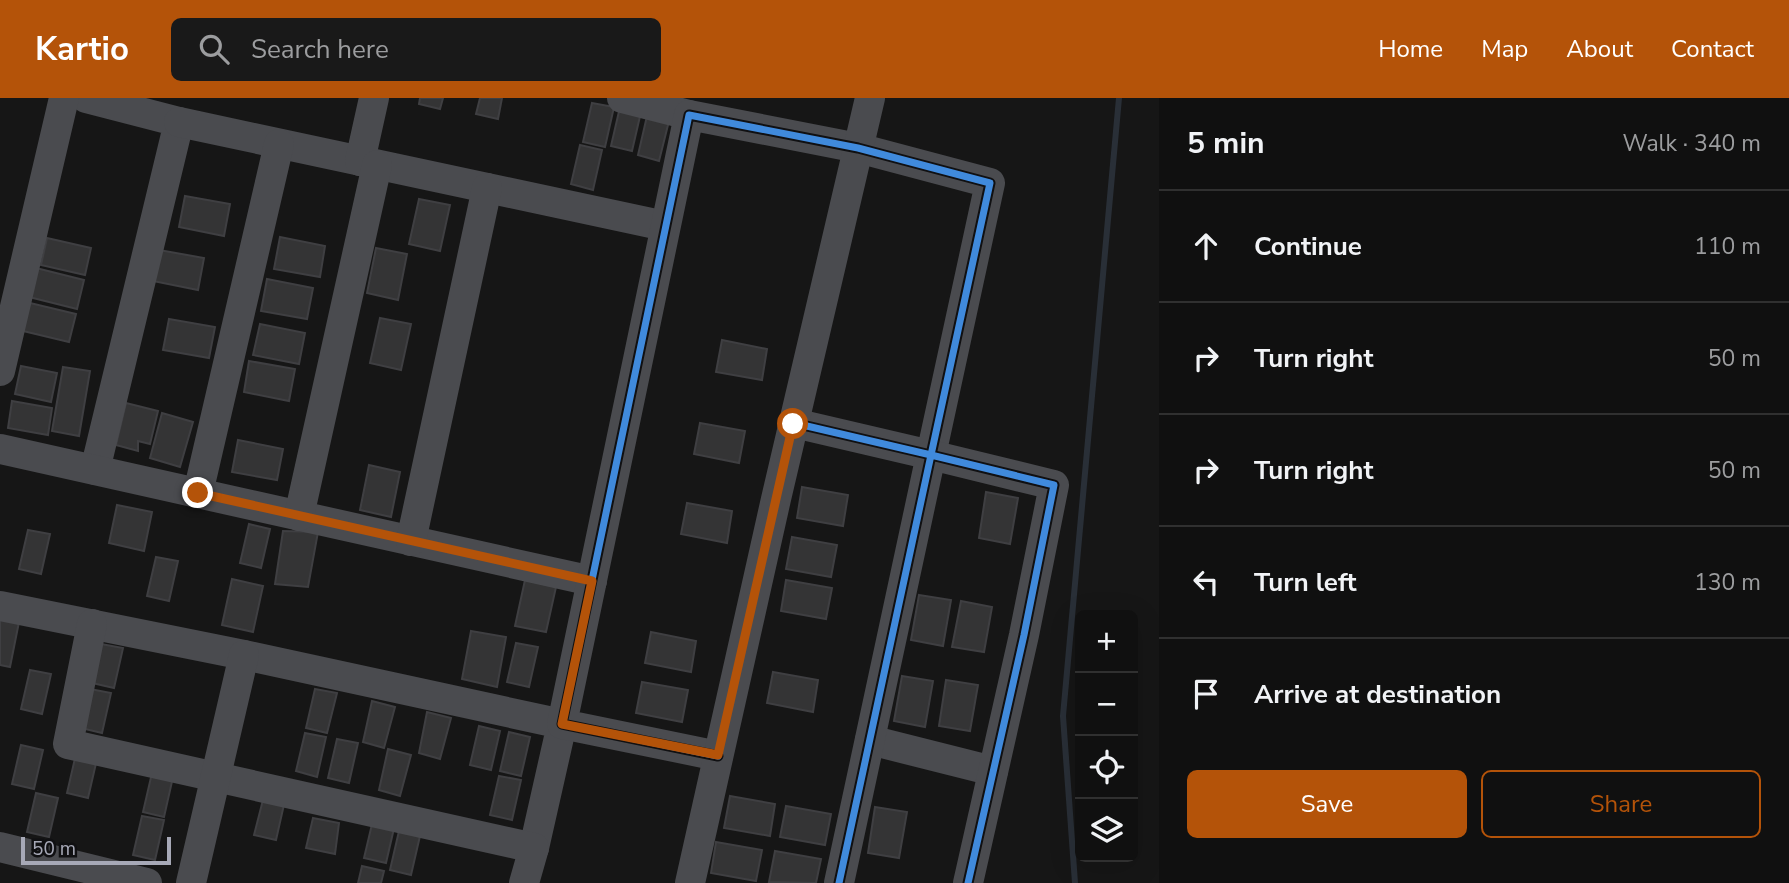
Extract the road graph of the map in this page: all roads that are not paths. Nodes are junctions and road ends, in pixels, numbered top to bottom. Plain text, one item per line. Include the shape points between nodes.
1 (64, 98) edge
2 (86, 98) edge
3 (374, 98) edge
4 (622, 98) edge
5 (870, 98) edge
6 (689, 115) junction
7 (179, 122) junction
8 (279, 144) junction
9 (858, 148) junction
10 (369, 163) junction
11 (486, 188) junction
12 (665, 226) junction
13 (0, 371) edge
14 (793, 424) junction
15 (0, 449) edge
16 (931, 455) junction
17 (95, 470) junction
18 (198, 493) junction
19 (299, 516) junction
20 (411, 541) junction
21 (592, 581) junction
22 (0, 606) edge
23 (92, 624) junction
24 (244, 655) junction
25 (562, 724) junction
26 (870, 740) junction
27 (718, 755) junction
28 (993, 771) junction
29 (215, 777) junction
30 (0, 848) edge
31 (534, 848) junction
32 (147, 883) edge
33 (191, 883) edge
34 (524, 883) edge
35 (690, 883) edge
36 (839, 883) edge
37 (968, 883) edge

1 - 13 street
2 - 7 street
3 - 10 street
4 - 6 street
5 - 9 street
6 - 9 street
6 - 12 street
7 - 8 street
7 - 17 street
8 - 10 street
8 - 18 street
9 - 14 street
9 - 16 street via 990,183
10 - 11 street
10 - 19 street
11 - 12 street
11 - 20 street
12 - 21 street
14 - 16 street
14 - 27 street
15 - 17 street
16 - 26 street
16 - 28 street via 1054,485
17 - 18 street
18 - 19 street
19 - 20 street
20 - 21 street
21 - 25 street
22 - 23 street
23 - 24 street
23 - 29 street via 68,744
24 - 25 street
24 - 29 street
25 - 27 street
25 - 31 street
26 - 28 street
26 - 36 street
27 - 35 street
28 - 37 street
29 - 31 street
29 - 33 street
30 - 32 street
31 - 34 street

